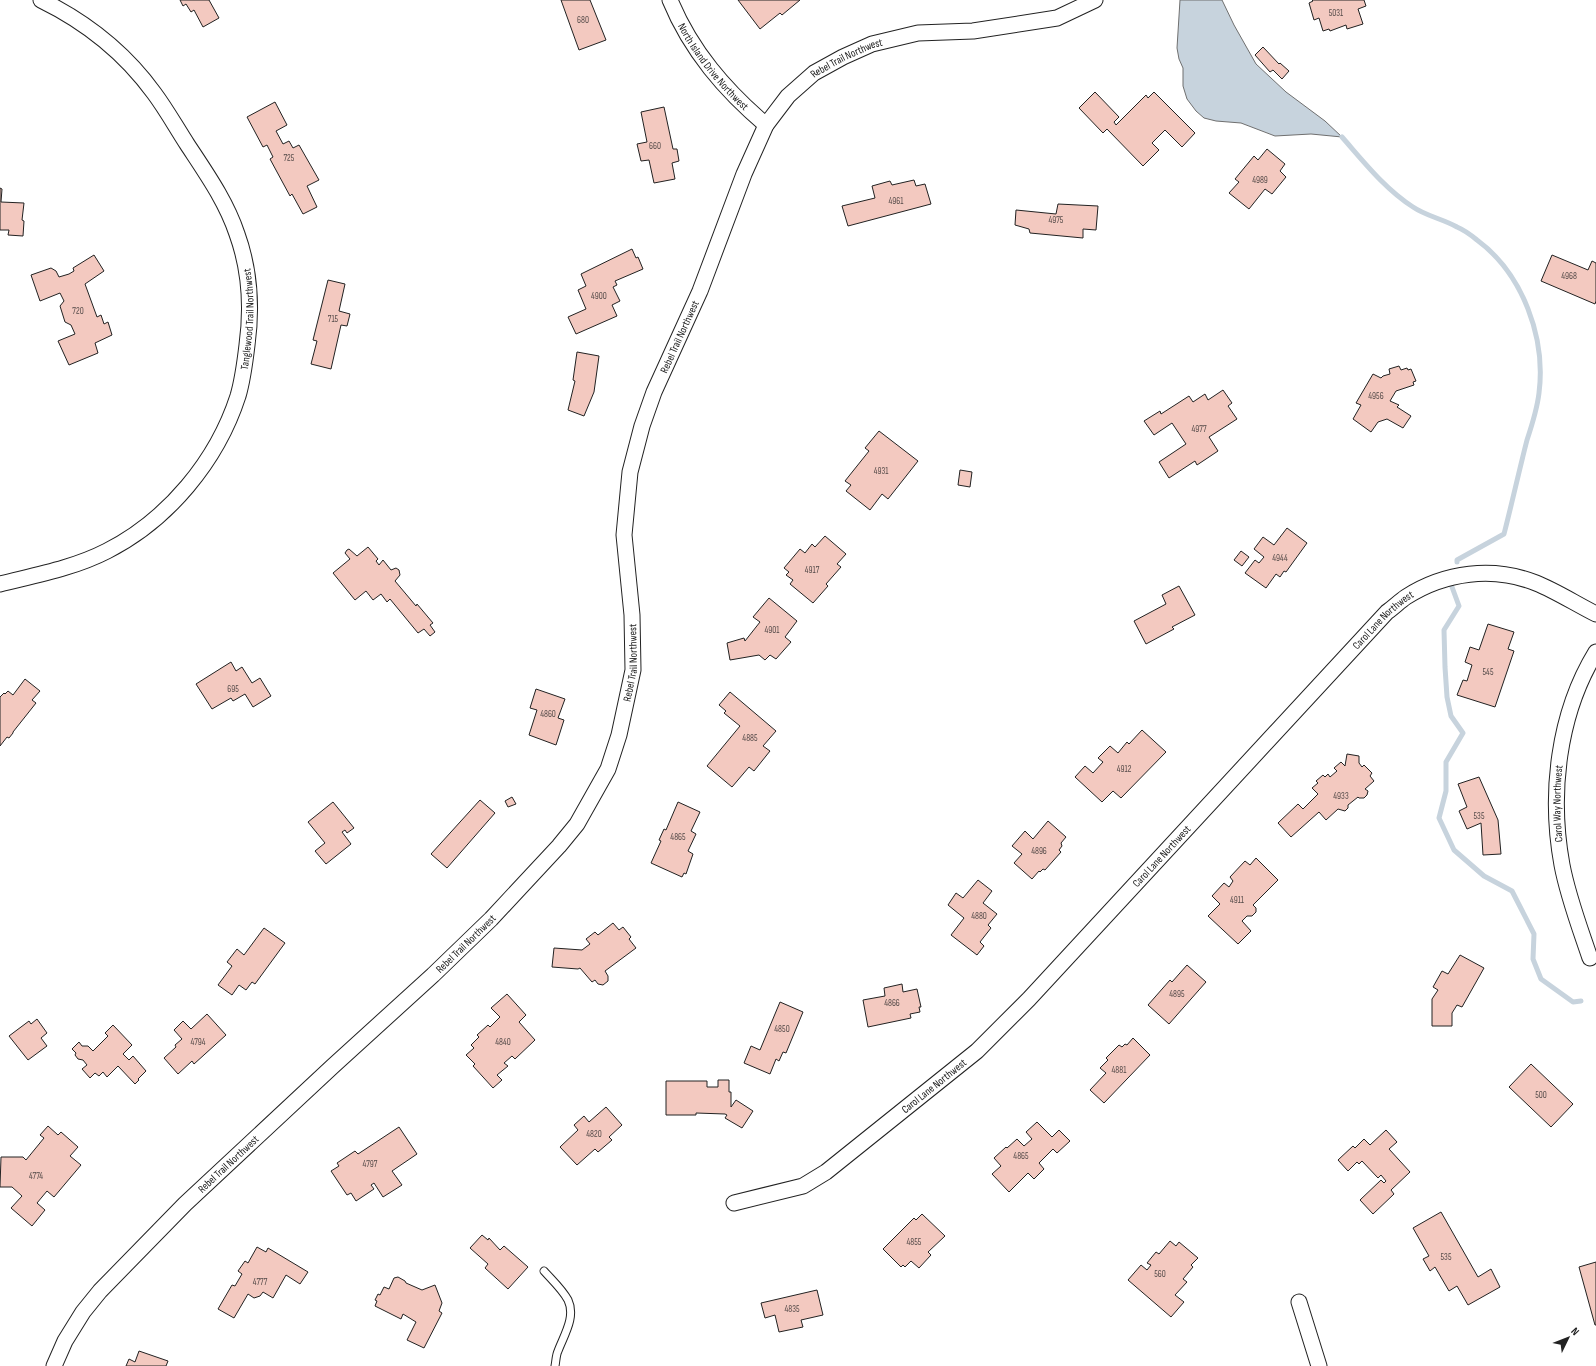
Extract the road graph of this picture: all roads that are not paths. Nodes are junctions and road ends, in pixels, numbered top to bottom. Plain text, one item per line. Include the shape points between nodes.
1 (42, 0) edge
2 (670, 0) edge
3 (1095, 0) edge
4 (766, 125) junction
5 (0, 584) edge
6 (1596, 614) edge
7 (1596, 652) edge
8 (1590, 958) dead end
9 (734, 1203) dead end
10 (544, 1271) dead end
11 (1299, 1302) dead end
12 (54, 1366) edge
13 (555, 1366) edge
14 (1319, 1366) edge

1 - 5 street, Tanglewood Trail Northwest via 62,10 104,40 129,63 158,99 218,192 238,235 249,281 250,322 239,394 231,416 206,463 175,500 148,524 107,551 74,565
2 - 4 street, North Island Drive Northwest via 695,48 717,77
3 - 4 street, Rebel Trail Northwest via 1057,18 973,31 918,33 872,44 814,74 788,96
4 - 12 street, Rebel Trail Northwest via 744,174 700,291 654,392 642,426 632,464 624,535 632,615 633,670 620,736 608,769 577,824 490,919 433,976 185,1204 100,1291 65,1341
6 - 9 street, Carol Lane Northwest via 1537,583 1519,577 1496,574 1453,576 1430,583 1406,597 1387,612 1029,1000 977,1051 826,1172 803,1186
7 - 8 street, Carol Way Northwest via 1574,700 1563,741 1557,784 1557,827 1562,865
10 - 13 lane via 562,1291 571,1311
11 - 14 street

